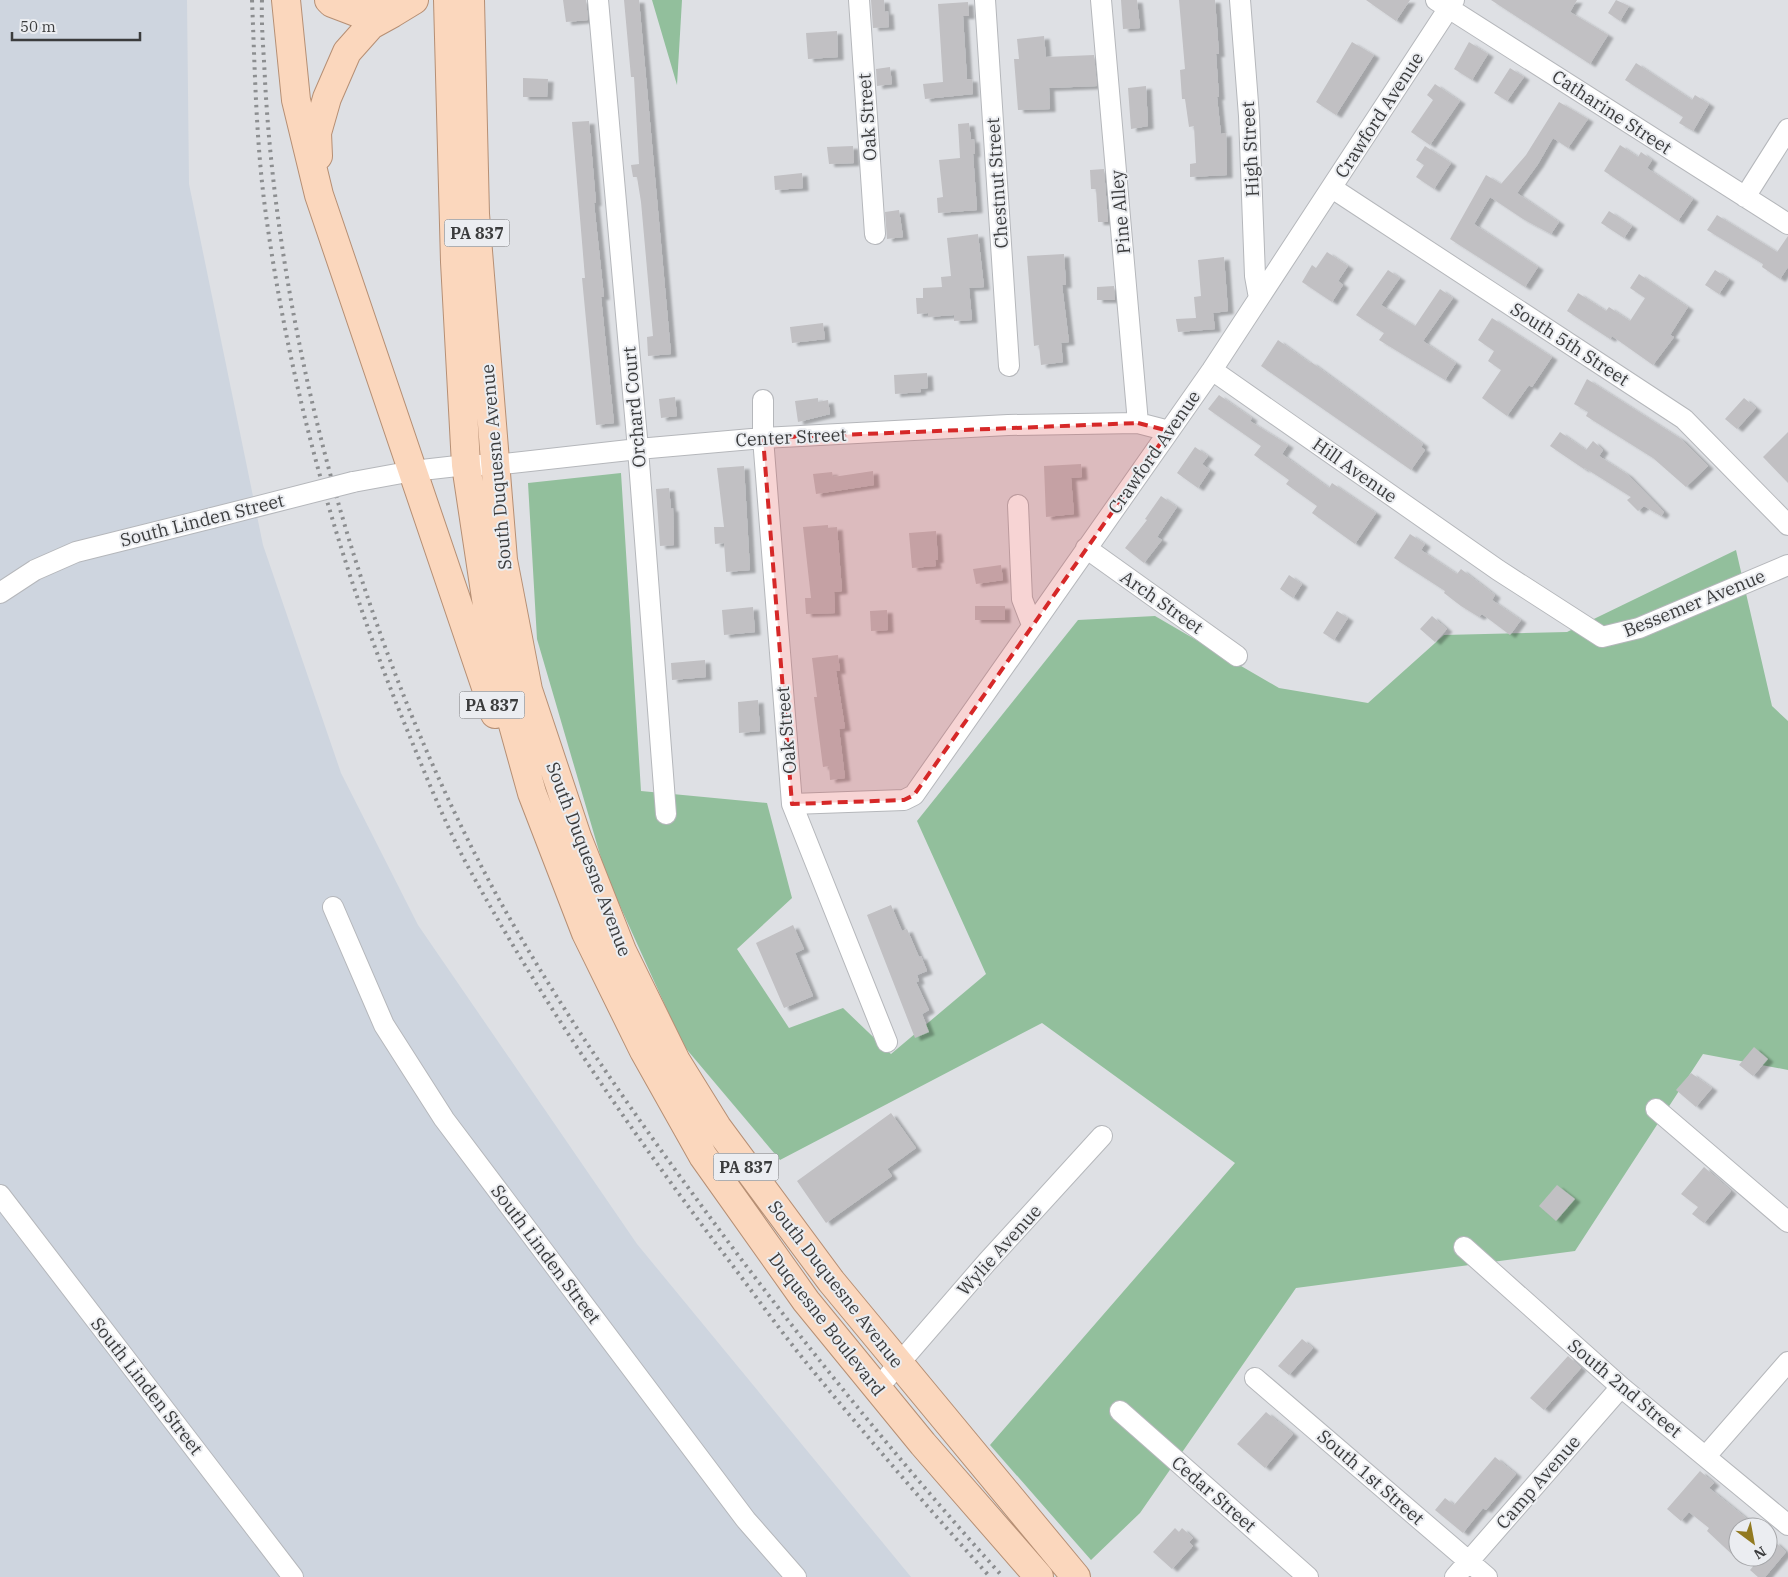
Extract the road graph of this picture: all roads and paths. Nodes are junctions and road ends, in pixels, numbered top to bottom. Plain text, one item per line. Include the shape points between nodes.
1 (286, 0) edge
2 (329, 0) edge
3 (414, 0) edge
4 (448, 0) edge
5 (470, 0) edge
6 (598, 0) edge
7 (859, 0) edge
8 (984, 0) edge
9 (1101, 0) edge
10 (1240, 0) edge
11 (1446, 3) edge
12 (391, 14) junction
13 (1788, 129) edge
14 (1332, 188) junction
15 (319, 195) junction
16 (1745, 198) junction
17 (1788, 224) edge
18 (875, 234) dead end
19 (1259, 298) junction
20 (1009, 366) dead end
21 (1212, 370) junction
22 (763, 400) dead end
23 (1138, 423) junction
24 (1169, 431) junction
25 (763, 438) junction
26 (638, 449) junction
27 (466, 465) junction
28 (494, 465) junction
29 (413, 471) junction
30 (1018, 505) dead end
31 (1788, 525) edge
32 (1086, 548) junction
33 (1788, 565) edge
34 (1498, 570) joint
35 (0, 593) edge
36 (1032, 625) junction
37 (1237, 656) dead end
38 (792, 804) junction
39 (666, 814) dead end
40 (333, 907) dead end
41 (586, 933) junction
42 (887, 1042) dead end
43 (644, 1051) joint
44 (1656, 1109) dead end
45 (1102, 1136) dead end
46 (0, 1195) edge
47 (1788, 1222) edge
48 (1464, 1247) dead end
49 (1788, 1362) edge
50 (899, 1366) junction
51 (1255, 1378) dead end
52 (1621, 1387) junction
53 (877, 1389) junction
54 (1120, 1411) dead end
55 (1706, 1456) junction
56 (1788, 1525) edge
57 (1469, 1562) junction
58 (293, 1577) edge
59 (796, 1577) edge
60 (1039, 1577) edge
61 (1076, 1577) edge
62 (1308, 1577) edge
63 (1455, 1577) edge
64 (1487, 1577) edge

1 - 15 main road, PA 837 via 296,100
2 - 12 main road via 361,14
3 - 12 main road
4 - 27 main road, South Duquesne Avenue via 455,262
5 - 28 main road, South Duquesne Avenue / PA 837 via 475,214
6 - 26 street, Orchard Court
7 - 18 street, Oak Street
8 - 20 street, Chestnut Street
9 - 23 street, Pine Alley
10 - 19 street, High Street via 1249,116 1255,276
11 - 14 street, Crawford Avenue
11 - 16 street, Catharine Street
12 - 15 main road via 371,25 347,52 326,98 317,133
13 - 16 street
14 - 19 street, Crawford Avenue
14 - 31 street, South 5th Street via 1684,419
15 - 29 main road, PA 837
16 - 17 street, Catharine Street
19 - 21 street, Crawford Avenue
21 - 24 street, Crawford Avenue
21 - 34 street, Hill Avenue
22 - 25 street, Oak Street
23 - 24 street, Center Street
23 - 25 street, Center Street
24 - 32 street, Crawford Avenue
25 - 26 street, Center Street
25 - 38 street, Oak Street
26 - 28 street, Center Street
26 - 39 street, Orchard Court
27 - 28 street, Center Street
27 - 29 street, Center Street
27 - 41 main road, South Duquesne Avenue via 487,605 512,721 532,793
28 - 50 main road, South Duquesne Avenue / PA 837 via 503,560 528,690 577,837 622,951 676,1061 717,1127 831,1281
29 - 35 street, South Linden Street, bridge via 354,482 76,552 35,570
29 - 41 main road, PA 837 via 519,784
30 - 36 street via 1022,599
32 - 36 street, Crawford Avenue
32 - 37 street, Arch Street
33 - 34 street, Bessemer Avenue via 1639,628 1602,637
36 - 38 street, Crawford Avenue via 914,795 904,800
38 - 42 street, Oak Street
40 - 59 street, South Linden Street via 384,1025 444,1119 746,1520
41 - 43 main road, South Duquesne Avenue / PA 837
43 - 53 main road, Duquesne Boulevard / PA 837 via 703,1156 806,1301
44 - 47 street
45 - 50 street, Wylie Avenue via 987,1262
46 - 58 street, South Linden Street
48 - 52 street, South 2nd Street
49 - 55 street
50 - 53 street, Wylie Avenue
50 - 61 main road, South Duquesne Avenue / PA 837
51 - 57 street, South 1st Street
52 - 55 street, South 2nd Street
52 - 57 street, Camp Avenue
53 - 60 main road, Duquesne Boulevard / PA 837
54 - 62 street, Cedar Street
55 - 56 street, South 2nd Street
57 - 63 street, Camp Avenue
57 - 64 street, South 1st Street

